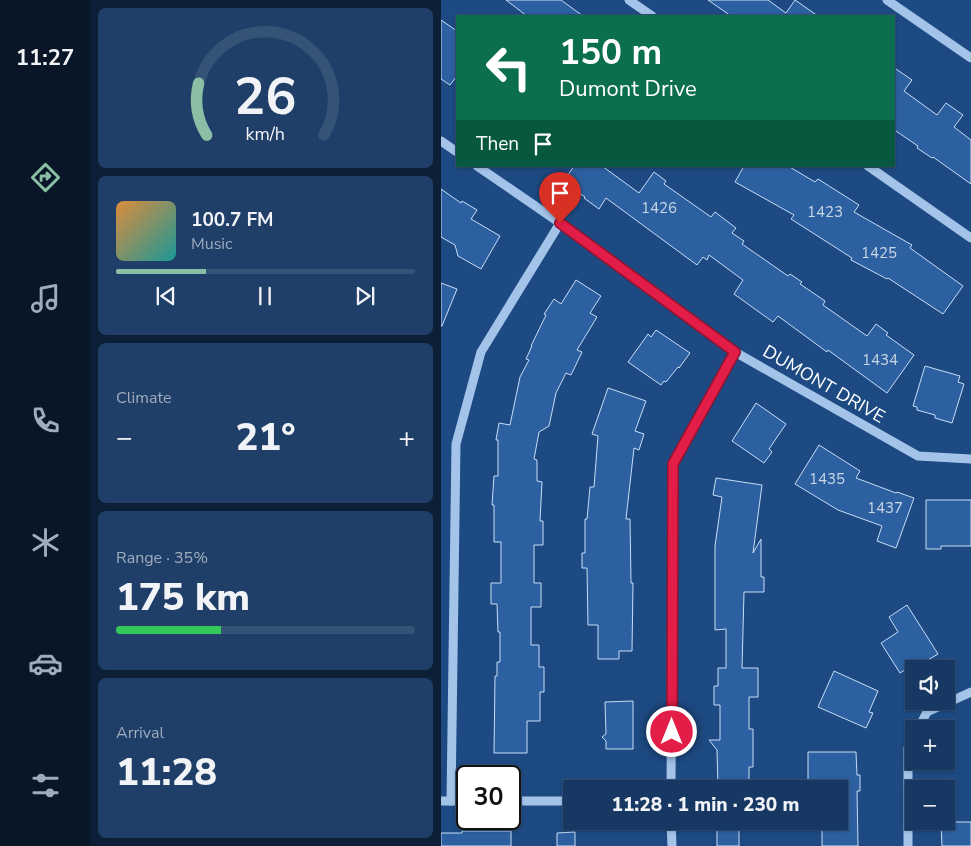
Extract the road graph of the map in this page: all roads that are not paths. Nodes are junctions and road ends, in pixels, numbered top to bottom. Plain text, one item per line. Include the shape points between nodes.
1 (629, 0) edge
2 (887, 0) edge
3 (651, 15) edge
4 (971, 58) edge
5 (441, 141) edge
6 (456, 151) edge
7 (478, 167) edge
8 (869, 167) edge
9 (560, 223) junction
10 (971, 238) edge
11 (735, 352) junction
12 (971, 459) edge
13 (971, 692) edge
14 (923, 720) edge
15 (908, 770) edge
16 (671, 780) edge
17 (563, 800) edge
18 (441, 801) edge
19 (451, 801) junction
20 (456, 801) edge
21 (521, 801) edge
22 (671, 830) edge
23 (671, 846) edge
24 (908, 846) edge

1 - 3 street
2 - 4 street
5 - 6 street
7 - 9 street, DUMONT DRIVE
8 - 10 street
9 - 11 street, DUMONT DRIVE
9 - 19 street via 481,352 456,444
11 - 12 street, DUMONT DRIVE via 918,456
11 - 16 street via 673,464
13 - 14 street via 927,712
15 - 24 street
17 - 21 street
18 - 19 street
19 - 20 street
22 - 23 street

